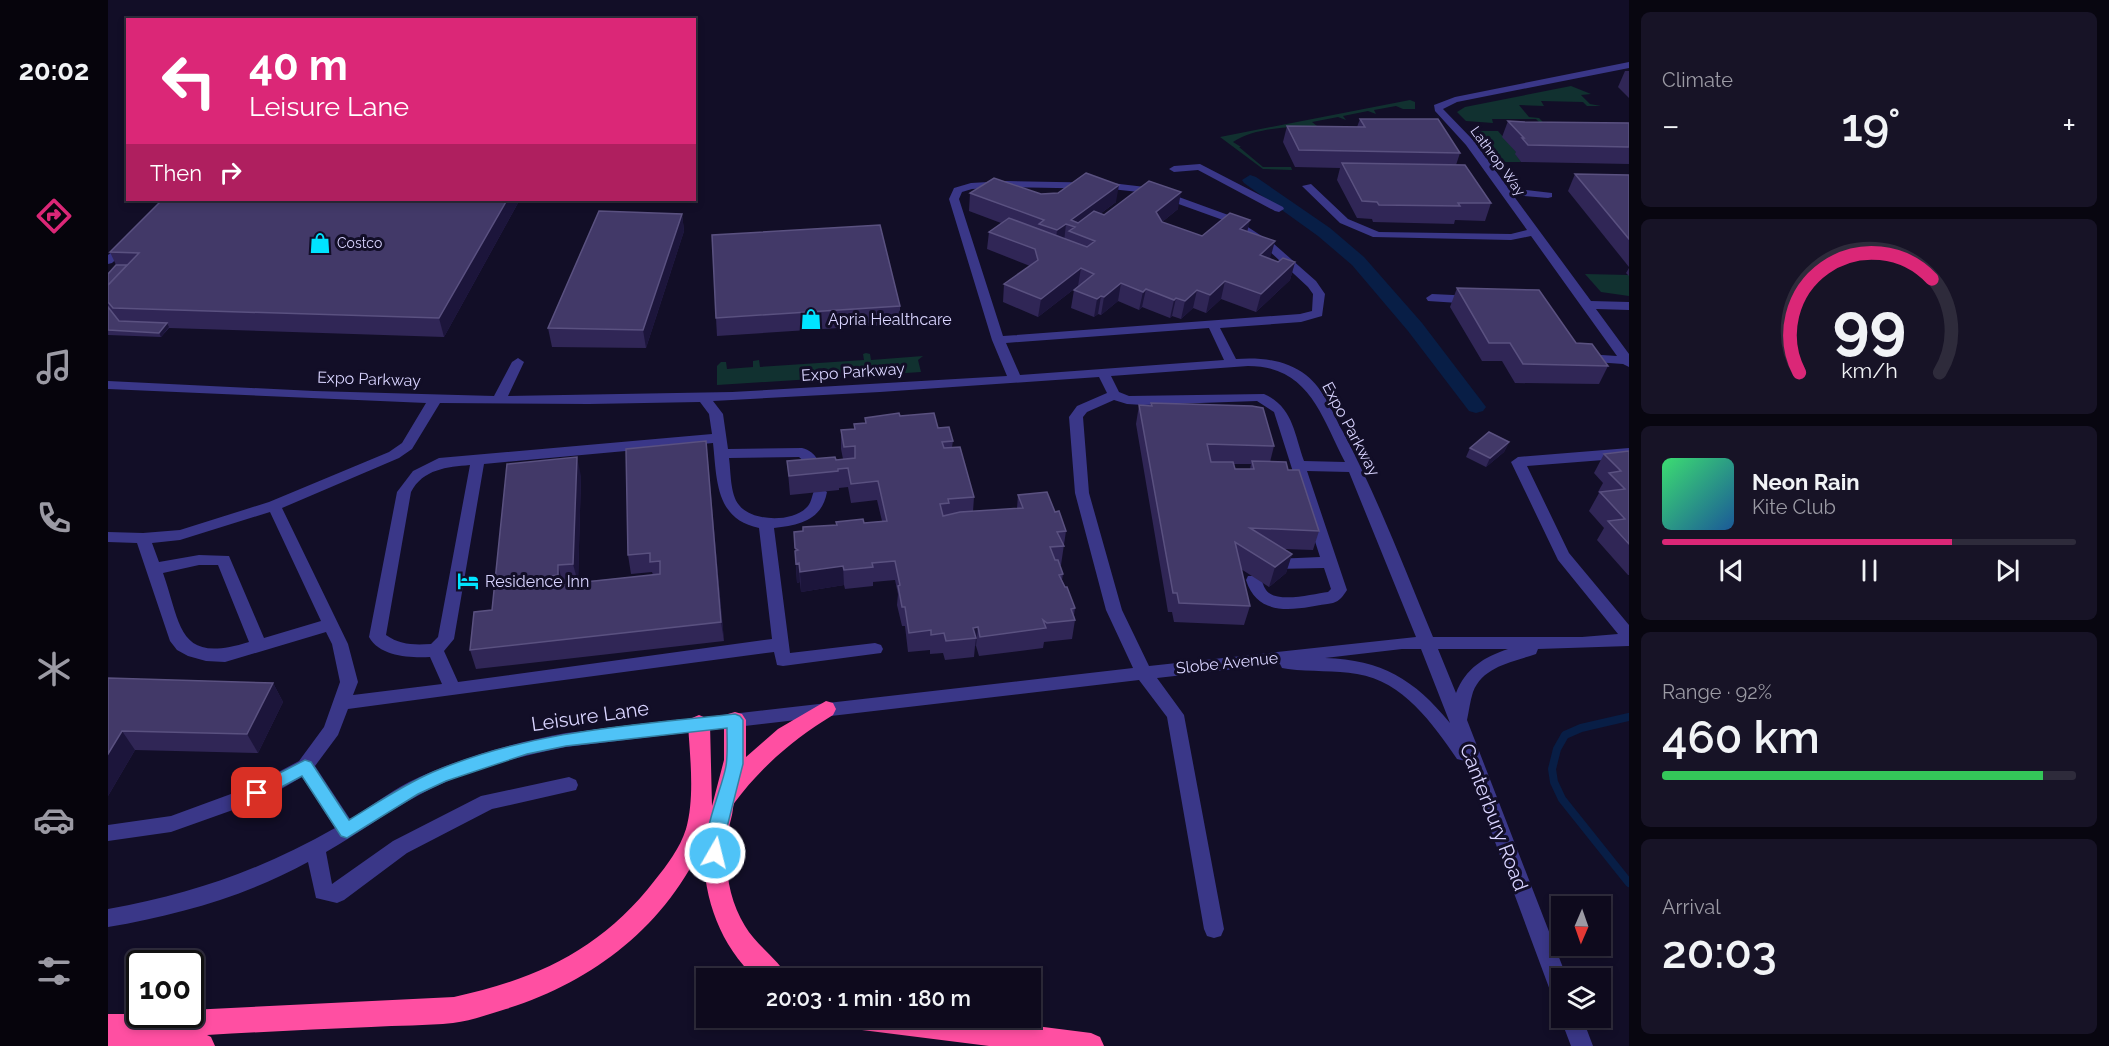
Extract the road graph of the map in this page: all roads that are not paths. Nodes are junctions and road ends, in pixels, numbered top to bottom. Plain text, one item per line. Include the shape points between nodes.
1 (1629, 65) edge
2 (1174, 169) dead end
3 (1307, 186) dead end
4 (1504, 191) junction
5 (1548, 195) dead end
6 (1279, 209) dead end
7 (1533, 232) junction
8 (136, 234) edge
9 (108, 261) edge
10 (1432, 298) dead end
11 (1486, 301) edge
12 (1588, 305) junction
13 (1629, 306) edge
14 (1213, 325) junction
15 (998, 340) junction
16 (1580, 350) edge
17 (518, 362) dead end
18 (1628, 362) edge
19 (1232, 363) junction
20 (1103, 372) junction
21 (1015, 378) junction
22 (110, 387) edge
23 (1114, 395) junction
24 (436, 398) junction
25 (704, 398) junction
26 (499, 400) junction
27 (720, 438) junction
28 (1629, 453) edge
29 (723, 454) junction
30 (478, 460) junction
31 (1298, 466) junction
32 (1355, 467) junction
33 (274, 506) junction
34 (766, 524) junction
35 (108, 537) edge
36 (143, 538) junction
37 (1330, 562) junction
38 (1275, 564) edge
39 (154, 569) junction
40 (1254, 580) dead end
41 (331, 624) junction
42 (1629, 638) edge
43 (1425, 643) junction
44 (1565, 643) junction
45 (781, 644) junction
46 (260, 646) junction
47 (435, 650) junction
48 (875, 650) dead end
49 (1262, 659) junction
50 (1143, 672) junction
51 (452, 689) junction
52 (341, 703) junction
53 (826, 709) junction
54 (735, 720) junction
55 (1459, 722) junction
56 (699, 724) junction
57 (305, 766) junction
58 (1478, 776) junction
59 (569, 785) dead end
60 (726, 802) junction
61 (347, 830) junction
62 (108, 833) edge
63 (316, 849) junction
64 (108, 918) edge
65 (1214, 929) dead end
66 (765, 968) edge
67 (1552, 968) edge
68 (108, 1027) edge
69 (949, 1028) edge
70 (1575, 1028) edge
71 (108, 1043) edge
72 (202, 1046) edge
73 (1091, 1046) edge
74 (1582, 1046) edge

1 - 4 street, Lathrop Way via 1439,105 1439,112 1465,137
2 - 6 street via 1200,167
3 - 7 street via 1344,221 1377,235 1510,237
4 - 5 street
4 - 7 street, Lathrop Way
7 - 12 street, Lathrop Way
8 - 9 street
10 - 11 street
12 - 13 street
12 - 18 street, Lathrop Way
14 - 15 street
14 - 15 street via 1301,318 1318,313 1319,294 1270,246 1227,218 1150,190 1111,186 971,186 958,190 954,199
14 - 19 street
15 - 21 street
16 - 18 street via 1587,359
17 - 26 street
19 - 20 street, Expo Parkway
19 - 32 street, Expo Parkway via 1267,363 1305,379
20 - 21 street, Expo Parkway
20 - 23 street
21 - 25 street, Expo Parkway
22 - 24 street, Expo Parkway
23 - 31 street via 1143,401 1259,397 1280,411
23 - 50 street via 1082,409 1076,417 1082,493 1114,610
24 - 26 street, Expo Parkway
24 - 33 street via 407,447
25 - 26 street, Expo Parkway
25 - 27 street via 716,414
27 - 29 street
27 - 30 street
28 - 42 street via 1518,462 1563,556
29 - 34 street via 732,507 750,521
29 - 34 street via 802,452 813,461 819,502 814,510 806,516
30 - 47 street via 446,639
30 - 47 street via 439,463 409,481 404,492 377,638 389,647 414,652
31 - 32 street
31 - 37 street
32 - 43 street, Expo Parkway
33 - 36 street via 190,532
33 - 41 street
34 - 45 street
35 - 36 street
36 - 39 street
37 - 38 street
37 - 40 street via 1339,590 1333,597 1276,603 1264,600 1255,589
39 - 46 street via 178,641 186,649 207,656 225,656
39 - 46 street via 199,560 224,560
41 - 46 street
41 - 52 street via 349,682
42 - 44 street, Slobe Avenue
43 - 44 street, Slobe Avenue
43 - 49 street, Slobe Avenue
43 - 55 street, Canterbury Road
44 - 55 street via 1505,656 1481,668 1466,687
45 - 48 street via 783,660
45 - 51 street
47 - 51 street
49 - 50 street, Slobe Avenue
49 - 58 street via 1368,669 1379,674 1407,690 1438,719
50 - 53 street, Slobe Avenue
50 - 65 street via 1175,715
51 - 52 street
52 - 57 street via 332,730
53 - 54 street, Leisure Lane
53 - 60 highway via 793,728 764,752
54 - 56 street, Leisure Lane
54 - 60 highway via 735,764
55 - 58 street, Canterbury Road
56 - 61 street, Leisure Lane via 566,740 498,755 412,789
56 - 68 highway via 698,822 683,860 637,921 570,971 488,1004 454,1010
57 - 61 street
57 - 62 street via 257,793 171,824
58 - 67 street, Canterbury Road
59 - 63 street via 488,802 400,847 337,894 323,892
60 - 66 highway via 716,835 719,894 732,928 746,950
61 - 63 street, Leisure Lane
63 - 64 street, Leisure Lane via 230,887 146,912
69 - 73 highway
70 - 74 street
71 - 72 highway

